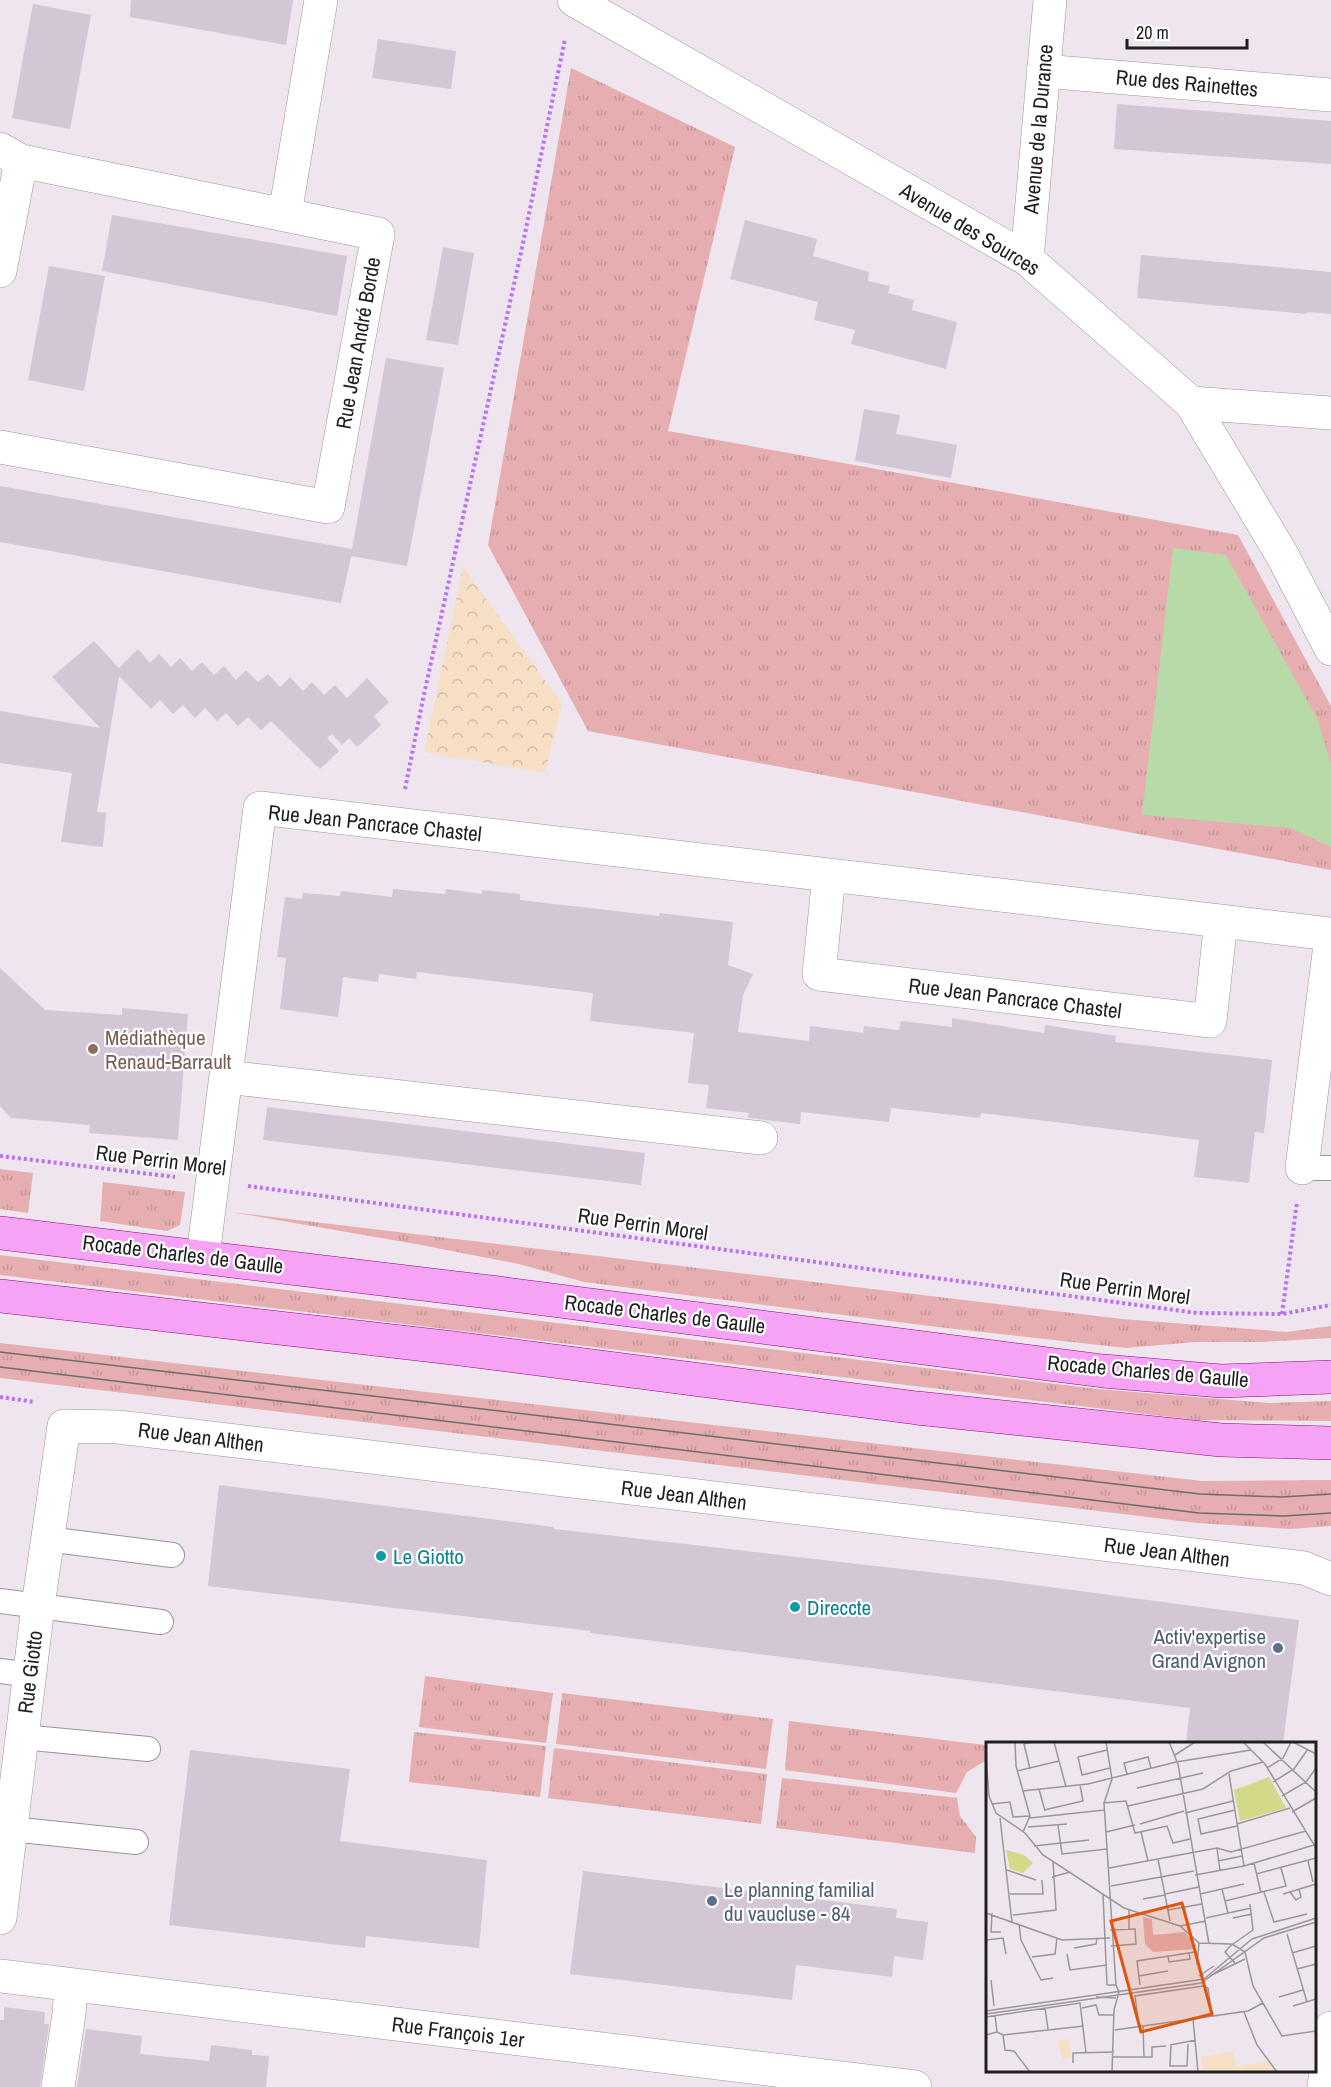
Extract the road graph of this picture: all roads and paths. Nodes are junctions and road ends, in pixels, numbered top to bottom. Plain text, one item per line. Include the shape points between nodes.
1 (321, 0) edge
2 (574, 0) edge
3 (1050, 0) edge
4 (566, 35) dead end
5 (1043, 71) junction
6 (1331, 95) edge
7 (11, 155) edge
8 (285, 214) junction
9 (1027, 259) junction
10 (0, 271) edge
11 (1191, 403) junction
12 (1331, 413) edge
13 (0, 447) edge
14 (1331, 649) edge
15 (398, 824) junction
16 (829, 875) junction
17 (1221, 921) junction
18 (1331, 935) edge
19 (226, 1077) junction
20 (761, 1138) dead end
21 (0, 1156) edge
22 (1316, 1168) edge
23 (213, 1182) junction
24 (0, 1233) edge
25 (203, 1256) junction
26 (0, 1296) edge
27 (1331, 1305) edge
28 (1282, 1314) junction
29 (1331, 1369) edge
30 (1331, 1377) edge
31 (1289, 1380) junction
32 (64, 1426) joint
33 (1331, 1443) edge
34 (46, 1539) junction
35 (172, 1555) dead end
36 (1317, 1574) edge
37 (0, 1601) edge
38 (38, 1606) junction
39 (161, 1622) dead end
40 (15, 1673) edge
41 (22, 1737) junction
42 (148, 1749) dead end
43 (11, 1829) junction
44 (136, 1842) dead end
45 (0, 1918) edge
46 (0, 1976) edge
47 (71, 1985) junction
48 (1331, 2028) edge
49 (58, 2087) edge
50 (915, 2087) edge
51 (1324, 2087) edge

1 - 8 street
2 - 9 street, Avenue des Sources
3 - 5 street, Avenue de la Durance
4 - 15 path
5 - 6 street, Rue des Rainettes
5 - 9 street, Avenue de la Durance
7 - 8 street, Rue Jean André Borde
7 - 10 street
8 - 13 street, Rue Jean André Borde via 378,234 328,507
9 - 11 street, Avenue des Sources
11 - 12 street
11 - 14 street, Avenue des Sources via 1281,554
15 - 16 street, Rue Jean Pancrace Chastel
15 - 19 street, Rue Jean Pancrace Chastel via 260,808
16 - 17 street, Rue Jean Pancrace Chastel
16 - 17 street, Rue Jean Pancrace Chastel via 819,974 1198,1020 1210,1021
17 - 18 street, Rue Jean Pancrace Chastel
18 - 22 street
19 - 20 street
19 - 23 street, Rue Jean Pancrace Chastel
21 - 23 path, Rue Perrin Morel
22 - 28 path
23 - 25 street, Rue Jean Pancrace Chastel
23 - 28 path, Rue Perrin Morel via 1197,1313
24 - 25 main road, Rocade Charles de Gaulle
25 - 31 main road, Rocade Charles de Gaulle via 1103,1371 1221,1381
26 - 33 main road via 453,1348 928,1409 1221,1440
27 - 28 path, Rue Perrin Morel
29 - 31 main road
30 - 31 main road, Rocade Charles de Gaulle
32 - 34 street, Rue Giotto
32 - 36 street, Rue Jean Althen via 130,1428
34 - 35 lane
34 - 38 street, Rue Giotto
37 - 38 lane
38 - 39 lane
38 - 40 street, Rue Giotto
40 - 41 street, Rue Giotto
41 - 42 lane
41 - 43 street, Rue Giotto
43 - 44 lane
43 - 45 street, Rue Giotto
46 - 47 street, Rue François 1er
47 - 49 street
47 - 50 street, Rue François 1er
48 - 51 street

